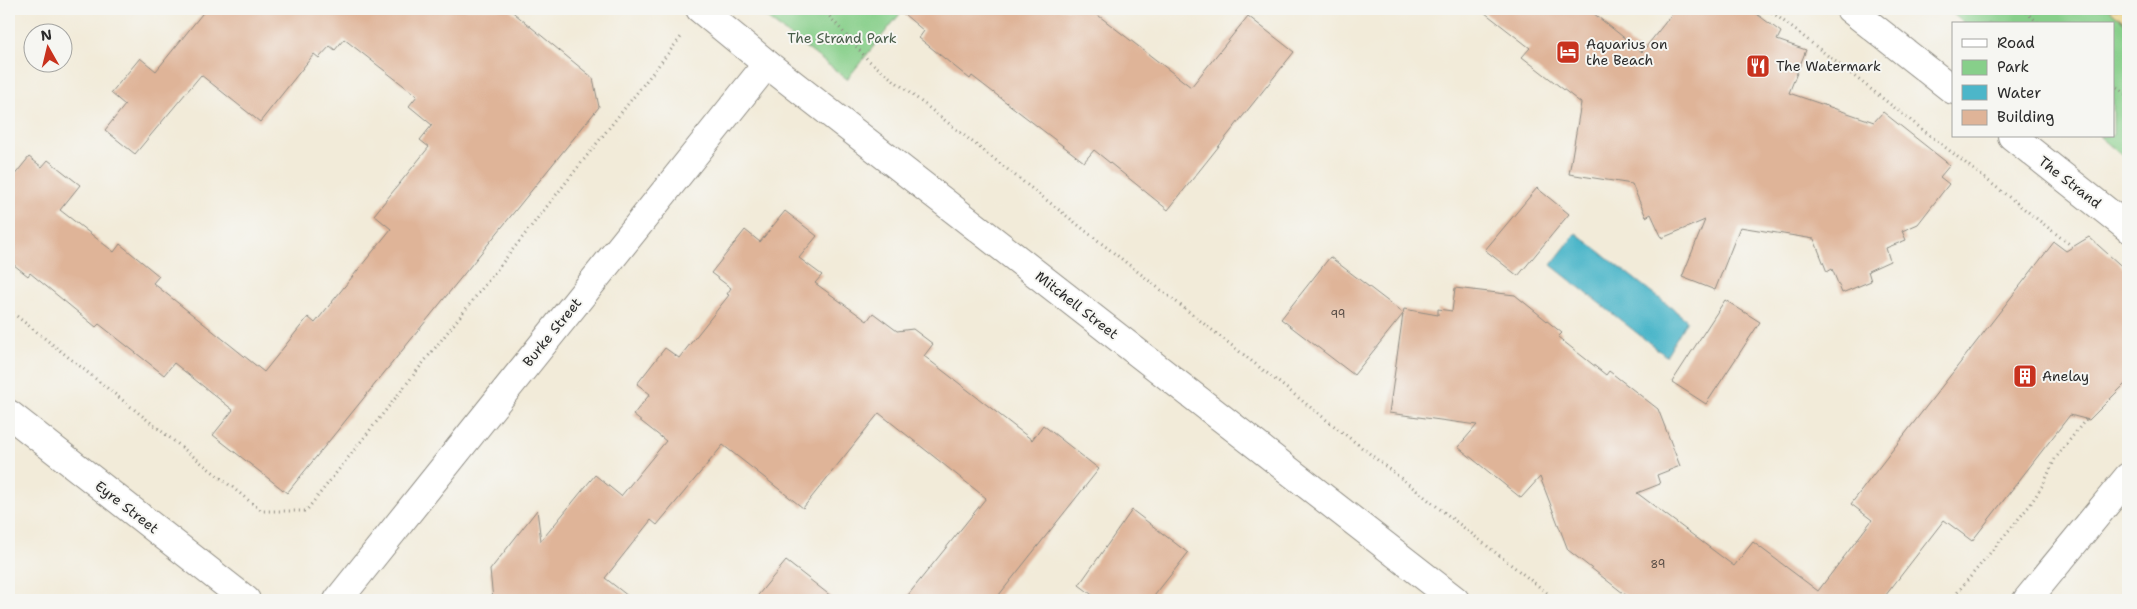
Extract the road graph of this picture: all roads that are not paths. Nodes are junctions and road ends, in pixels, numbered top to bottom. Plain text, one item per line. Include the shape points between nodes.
1 (1850, 9) edge
2 (701, 10) edge
3 (767, 64) junction
4 (1952, 89) edge
5 (2015, 138) edge
6 (2128, 228) edge
7 (9, 414) edge
8 (2128, 477) edge
9 (246, 600) edge
10 (338, 600) edge
11 (1455, 600) edge
12 (2027, 600) edge

1 - 4 street
2 - 3 street, Mitchell Street
3 - 10 street, Burke Street
3 - 11 street, Mitchell Street
5 - 6 street, The Strand
7 - 9 street, Eyre Street
8 - 12 street

